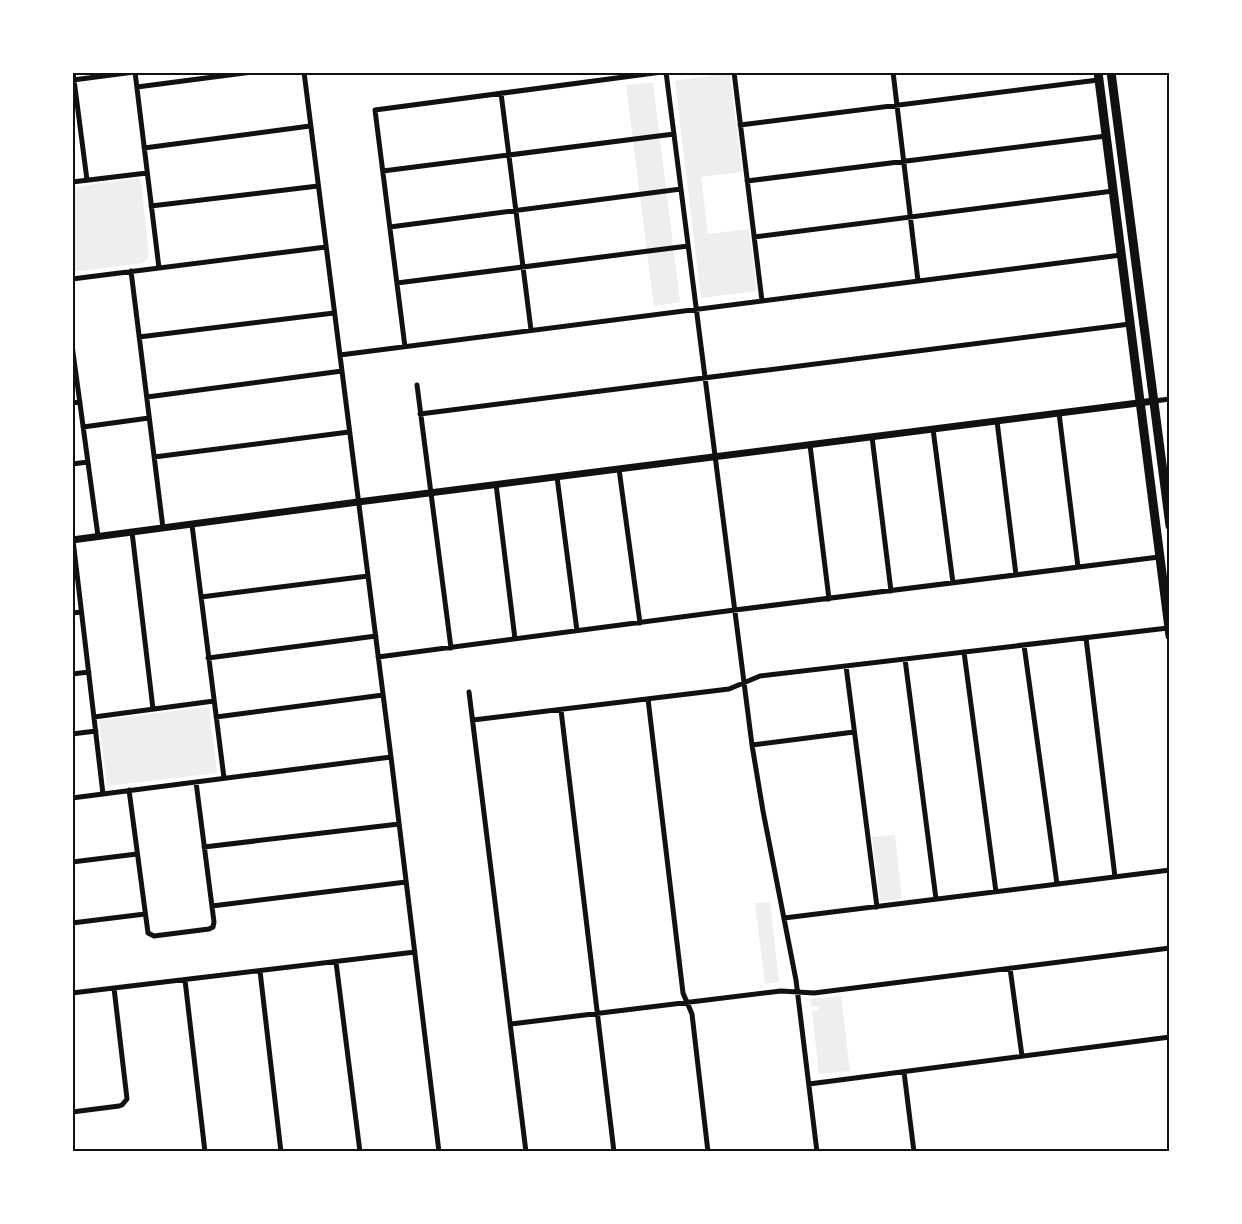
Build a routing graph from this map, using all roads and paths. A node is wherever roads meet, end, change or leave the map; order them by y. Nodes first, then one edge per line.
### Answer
1 (73, 72) edge
2 (135, 72) edge
3 (252, 72) edge
4 (304, 72) edge
5 (664, 72) edge
6 (734, 72) edge
7 (893, 72) edge
8 (1112, 72) edge
9 (1098, 76) edge
10 (73, 80) edge
11 (137, 87) junction
12 (501, 93) junction
13 (897, 105) junction
14 (740, 125) junction
15 (310, 126) junction
16 (674, 134) junction
17 (1106, 136) junction
18 (144, 148) junction
19 (509, 155) junction
20 (904, 161) junction
21 (383, 171) junction
22 (147, 173) junction
23 (86, 180) junction
24 (747, 181) junction
25 (72, 182) edge
26 (318, 186) junction
27 (681, 189) junction
28 (1113, 191) junction
29 (151, 206) junction
30 (516, 211) junction
31 (910, 217) junction
32 (390, 227) junction
33 (754, 237) junction
34 (326, 246) junction
35 (688, 246) junction
36 (1121, 255) junction
37 (523, 267) junction
38 (159, 268) junction
39 (131, 271) junction
40 (72, 279) edge
41 (918, 281) junction
42 (397, 284) junction
43 (762, 301) junction
44 (696, 309) junction
45 (334, 313) junction
46 (1130, 324) junction
47 (531, 330) junction
48 (139, 337) junction
49 (72, 346) edge
50 (405, 347) junction
51 (340, 355) junction
52 (342, 371) junction
53 (705, 378) junction
54 (417, 385) dead end
55 (146, 397) junction
56 (1170, 399) edge
57 (1154, 401) junction
58 (80, 402) junction
59 (72, 403) edge
60 (1140, 403) junction
61 (420, 414) junction
62 (1059, 414) junction
63 (149, 418) junction
64 (997, 421) junction
65 (83, 427) junction
66 (933, 429) junction
67 (349, 432) junction
68 (872, 437) junction
69 (810, 445) junction
70 (154, 457) junction
71 (715, 457) junction
72 (88, 462) junction
73 (72, 464) edge
74 (619, 469) junction
75 (557, 477) junction
76 (496, 484) junction
77 (431, 492) junction
78 (358, 502) junction
79 (192, 525) junction
80 (1170, 526) edge
81 (163, 528) junction
82 (132, 532) junction
83 (98, 536) junction
84 (72, 540) edge
85 (1159, 557) junction
86 (1078, 567) junction
87 (1016, 575) junction
88 (368, 576) junction
89 (953, 583) junction
90 (891, 591) junction
91 (201, 597) junction
92 (829, 599) junction
93 (735, 611) junction
94 (81, 612) junction
95 (72, 613) edge
96 (640, 623) junction
97 (578, 631) junction
98 (1169, 632) edge
99 (376, 636) junction
100 (1086, 638) junction
101 (515, 639) junction
102 (1024, 645) junction
103 (450, 648) junction
104 (964, 652) junction
105 (378, 657) junction
106 (208, 658) junction
107 (905, 659) junction
108 (846, 666) junction
109 (89, 672) junction
110 (72, 674) edge
111 (744, 683) junction
112 (469, 692) dead end
113 (383, 695) junction
114 (648, 699) junction
115 (214, 701) junction
116 (153, 709) junction
117 (561, 710) junction
118 (94, 717) junction
119 (216, 717) junction
120 (473, 720) junction
121 (96, 731) junction
122 (854, 732) junction
123 (72, 734) edge
124 (752, 745) junction
125 (391, 757) junction
126 (224, 778) junction
127 (196, 782) junction
128 (129, 790) junction
129 (103, 794) junction
130 (72, 798) edge
131 (399, 824) junction
132 (204, 847) junction
133 (137, 854) junction
134 (72, 862) edge
135 (1170, 870) edge
136 (1115, 877) junction
137 (406, 882) junction
138 (1058, 884) junction
139 (996, 892) junction
140 (936, 899) junction
141 (212, 906) junction
142 (877, 906) junction
143 (145, 914) junction
144 (784, 918) junction
145 (72, 923) edge
146 (1170, 948) edge
147 (415, 952) junction
148 (336, 962) junction
149 (1010, 968) junction
150 (260, 971) junction
151 (185, 980) junction
152 (114, 988) junction
153 (797, 992) junction
154 (72, 993) edge
155 (687, 1003) junction
156 (598, 1014) junction
157 (511, 1024) junction
158 (1170, 1037) edge
159 (1022, 1056) junction
160 (904, 1072) junction
161 (809, 1084) junction
162 (72, 1112) edge
163 (205, 1152) edge
164 (281, 1152) edge
165 (360, 1152) edge
166 (439, 1152) edge
167 (526, 1152) edge
168 (614, 1152) edge
169 (708, 1152) edge
170 (817, 1152) edge
171 (914, 1152) edge

1 - 10 street
2 - 10 street
2 - 11 street
3 - 11 street
4 - 15 street
5 - 12 street
5 - 16 street
6 - 14 street
7 - 13 street
8 - 57 main road
9 - 13 street
9 - 17 main road
10 - 23 street
11 - 18 street
12 - 19 street
12 - 21 street
13 - 14 street
13 - 20 street
14 - 24 street
15 - 18 street
15 - 26 street
16 - 19 street
16 - 27 street
17 - 20 street
17 - 28 main road
18 - 22 street
19 - 21 street
19 - 30 street
20 - 24 street
20 - 31 street
21 - 32 street
22 - 23 street
22 - 29 street
23 - 25 street
24 - 33 street
26 - 29 street
26 - 34 street
27 - 30 street
27 - 35 street
28 - 31 street
28 - 36 main road
29 - 38 street
30 - 32 street
30 - 37 street
31 - 33 street
31 - 41 street
32 - 42 street
33 - 43 street
34 - 38 street
34 - 45 street
35 - 37 street
35 - 44 street
36 - 41 street
36 - 46 main road
37 - 42 street
37 - 47 street
38 - 39 street
39 - 40 street
39 - 48 street
41 - 43 street
42 - 50 street
43 - 44 street
44 - 47 street
44 - 53 street
45 - 48 street
45 - 51 street
46 - 53 street
46 - 60 main road
47 - 50 street
48 - 55 street
49 - 58 street
50 - 51 street
51 - 52 street
52 - 55 street
52 - 67 street
53 - 61 street
53 - 71 street
54 - 61 street
55 - 63 street
56 - 57 street
57 - 60 street
57 - 80 main road
58 - 59 street
58 - 65 street
60 - 62 street
60 - 85 main road
61 - 77 street
62 - 64 street
62 - 86 street
63 - 65 street
63 - 70 street
64 - 66 street
64 - 87 street
65 - 72 street
66 - 68 street
66 - 89 street
67 - 70 street
67 - 78 street
68 - 69 street
68 - 90 street
69 - 71 street
69 - 92 street
70 - 81 street
71 - 74 street
71 - 93 street
72 - 73 street
72 - 83 street
74 - 75 street
74 - 96 street
75 - 76 street
75 - 97 street
76 - 77 street
76 - 101 street
77 - 78 street
77 - 103 street
78 - 79 street
78 - 88 street
79 - 81 street
79 - 91 street
81 - 82 street
82 - 83 street
82 - 116 street
83 - 84 street
84 - 94 street
85 - 86 street
85 - 98 main road
86 - 87 street
87 - 89 street
88 - 91 street
88 - 99 street
89 - 90 street
90 - 92 street
91 - 106 street
92 - 93 street
93 - 96 street
93 - 111 street
94 - 95 street
94 - 109 street
96 - 97 street
97 - 101 street
98 - 100 street
99 - 105 street
99 - 106 street
100 - 102 street
100 - 136 street
101 - 103 street
102 - 104 street
102 - 138 street
103 - 105 street
104 - 107 street
104 - 139 street
105 - 113 street
106 - 115 street
107 - 108 street
107 - 140 street
108 - 111 street
108 - 122 street
109 - 110 street
109 - 118 street
111 - 114 street
111 - 124 street
112 - 120 street
113 - 119 street
113 - 125 street
114 - 117 street
114 - 155 street
115 - 116 street
115 - 119 street
116 - 118 street
117 - 120 street
117 - 156 street
118 - 121 street
119 - 126 street
120 - 157 street
121 - 123 street
121 - 129 street
122 - 124 street
122 - 142 street
124 - 144 street
125 - 126 street
125 - 131 street
126 - 127 street
127 - 128 street
127 - 132 street
128 - 129 street
128 - 133 street
129 - 130 street
131 - 132 street
131 - 137 street
132 - 141 street
133 - 134 street
133 - 143 street
135 - 136 street
136 - 138 street
137 - 141 street
137 - 147 street
138 - 139 street
139 - 140 street
140 - 142 street
141 - 143 street
142 - 144 street
143 - 145 street
144 - 153 street
146 - 149 street
147 - 148 street
147 - 166 street
148 - 150 street
148 - 165 street
149 - 153 street
149 - 159 street
150 - 151 street
150 - 164 street
151 - 152 street
151 - 163 street
152 - 154 street
152 - 162 street
153 - 155 street
153 - 161 street
155 - 156 street
155 - 169 street
156 - 157 street
156 - 168 street
157 - 167 street
158 - 159 street
159 - 160 street
160 - 161 street
160 - 171 street
161 - 170 street

